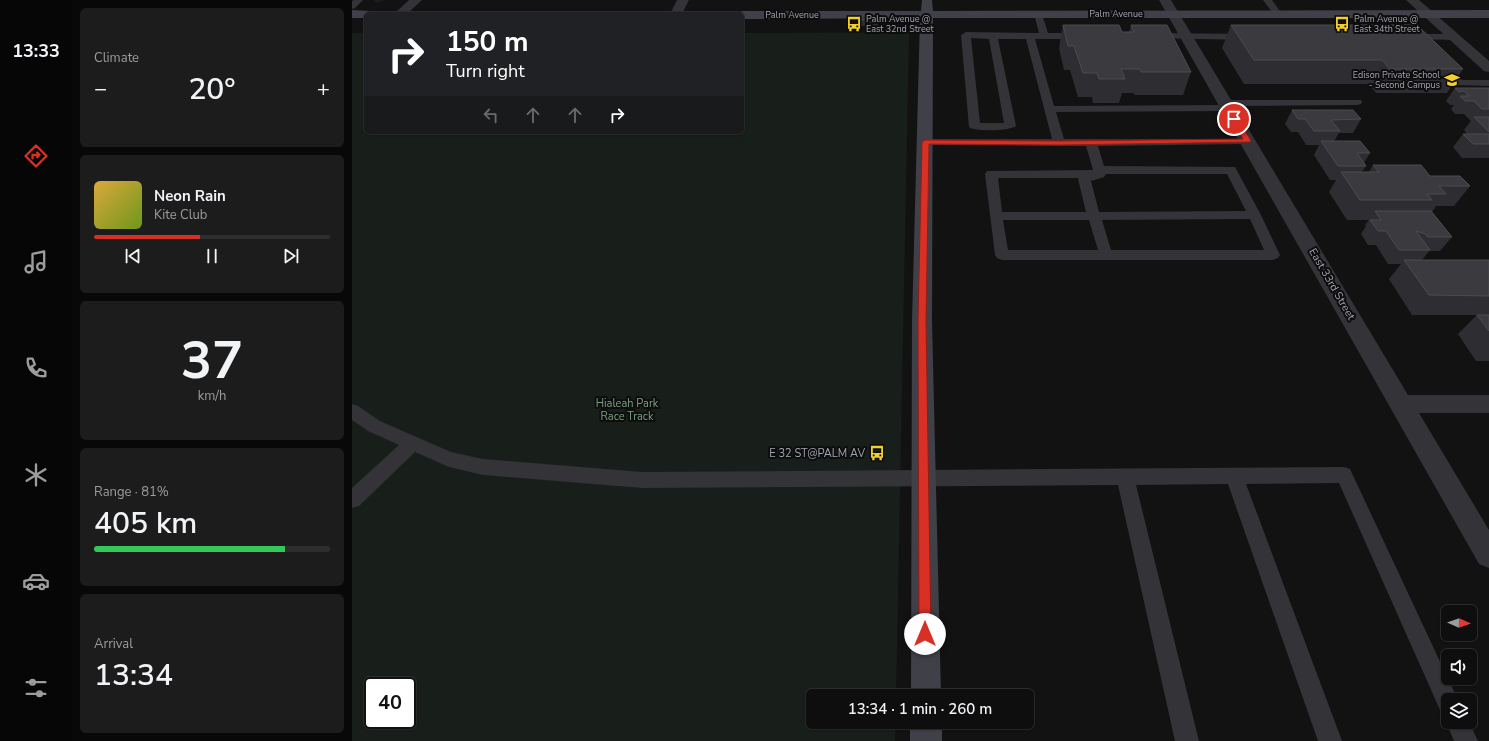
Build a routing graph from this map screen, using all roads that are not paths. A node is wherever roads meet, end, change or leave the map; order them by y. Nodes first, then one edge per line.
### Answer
1 (359, 0) edge
2 (416, 0) edge
3 (682, 0) edge
4 (1267, 0) edge
5 (1412, 0) edge
6 (352, 6) edge
7 (927, 7) edge
8 (1169, 7) edge
9 (402, 12) edge
10 (677, 12) edge
11 (352, 14) edge
12 (364, 14) edge
13 (744, 14) edge
14 (1038, 14) junction
15 (1278, 14) junction
16 (1428, 14) junction
17 (1489, 14) edge
18 (993, 36) junction
19 (1030, 36) junction
20 (1044, 36) junction
21 (1091, 36) edge
22 (1139, 36) edge
23 (1186, 36) junction
24 (1257, 37) edge
25 (1454, 37) junction
26 (1424, 47) edge
27 (1434, 58) edge
28 (1489, 68) edge
29 (1489, 83) edge
30 (1357, 102) dead end
31 (1227, 106) junction
32 (1050, 109) junction
33 (1247, 141) junction
34 (925, 142) junction
35 (1091, 142) junction
36 (1059, 143) junction
37 (1100, 172) junction
38 (1255, 215) junction
39 (996, 216) junction
40 (1094, 216) junction
41 (1106, 255) junction
42 (1402, 404) junction
43 (1489, 404) edge
44 (352, 411) edge
45 (413, 443) junction
46 (1234, 476) junction
47 (1125, 477) junction
48 (924, 479) junction
49 (352, 500) edge
50 (1489, 555) edge
51 (926, 689) edge
52 (1444, 693) edge
53 (926, 729) edge
54 (1460, 729) edge
55 (926, 741) edge
56 (1187, 741) edge
57 (1330, 741) edge
58 (1466, 741) edge

1 - 6 lane
2 - 9 street
3 - 10 street
4 - 15 lane
5 - 16 street
7 - 13 main road, Palm Avenue
7 - 14 main road, Palm Avenue
7 - 34 main road
8 - 14 main road, Palm Avenue
8 - 15 main road, Palm Avenue
8 - 23 street, East 33rd Street
11 - 12 main road
14 - 20 lane
15 - 16 main road, Palm Avenue
16 - 17 main road, Palm Avenue
16 - 25 street
18 - 18 lane
18 - 19 lane
19 - 20 lane
19 - 32 lane
20 - 21 lane
22 - 23 lane
23 - 24 lane
23 - 31 street, East 33rd Street
25 - 26 lane
25 - 28 street
27 - 29 lane
30 - 31 lane
31 - 32 lane
31 - 33 street, East 33rd Street
32 - 36 lane
33 - 35 lane
33 - 42 street, East 33rd Street
34 - 36 lane
34 - 48 main road
35 - 36 lane
35 - 37 lane
37 - 38 lane
37 - 39 lane
37 - 40 lane
38 - 40 lane
38 - 41 lane
39 - 40 lane
39 - 41 lane
40 - 41 lane
42 - 43 street
42 - 50 street, East 33rd Street
44 - 45 lane
45 - 48 lane
45 - 49 lane
46 - 47 lane
46 - 52 lane
46 - 57 lane
47 - 48 lane
47 - 56 lane
48 - 51 main road
53 - 55 main road
54 - 58 lane

